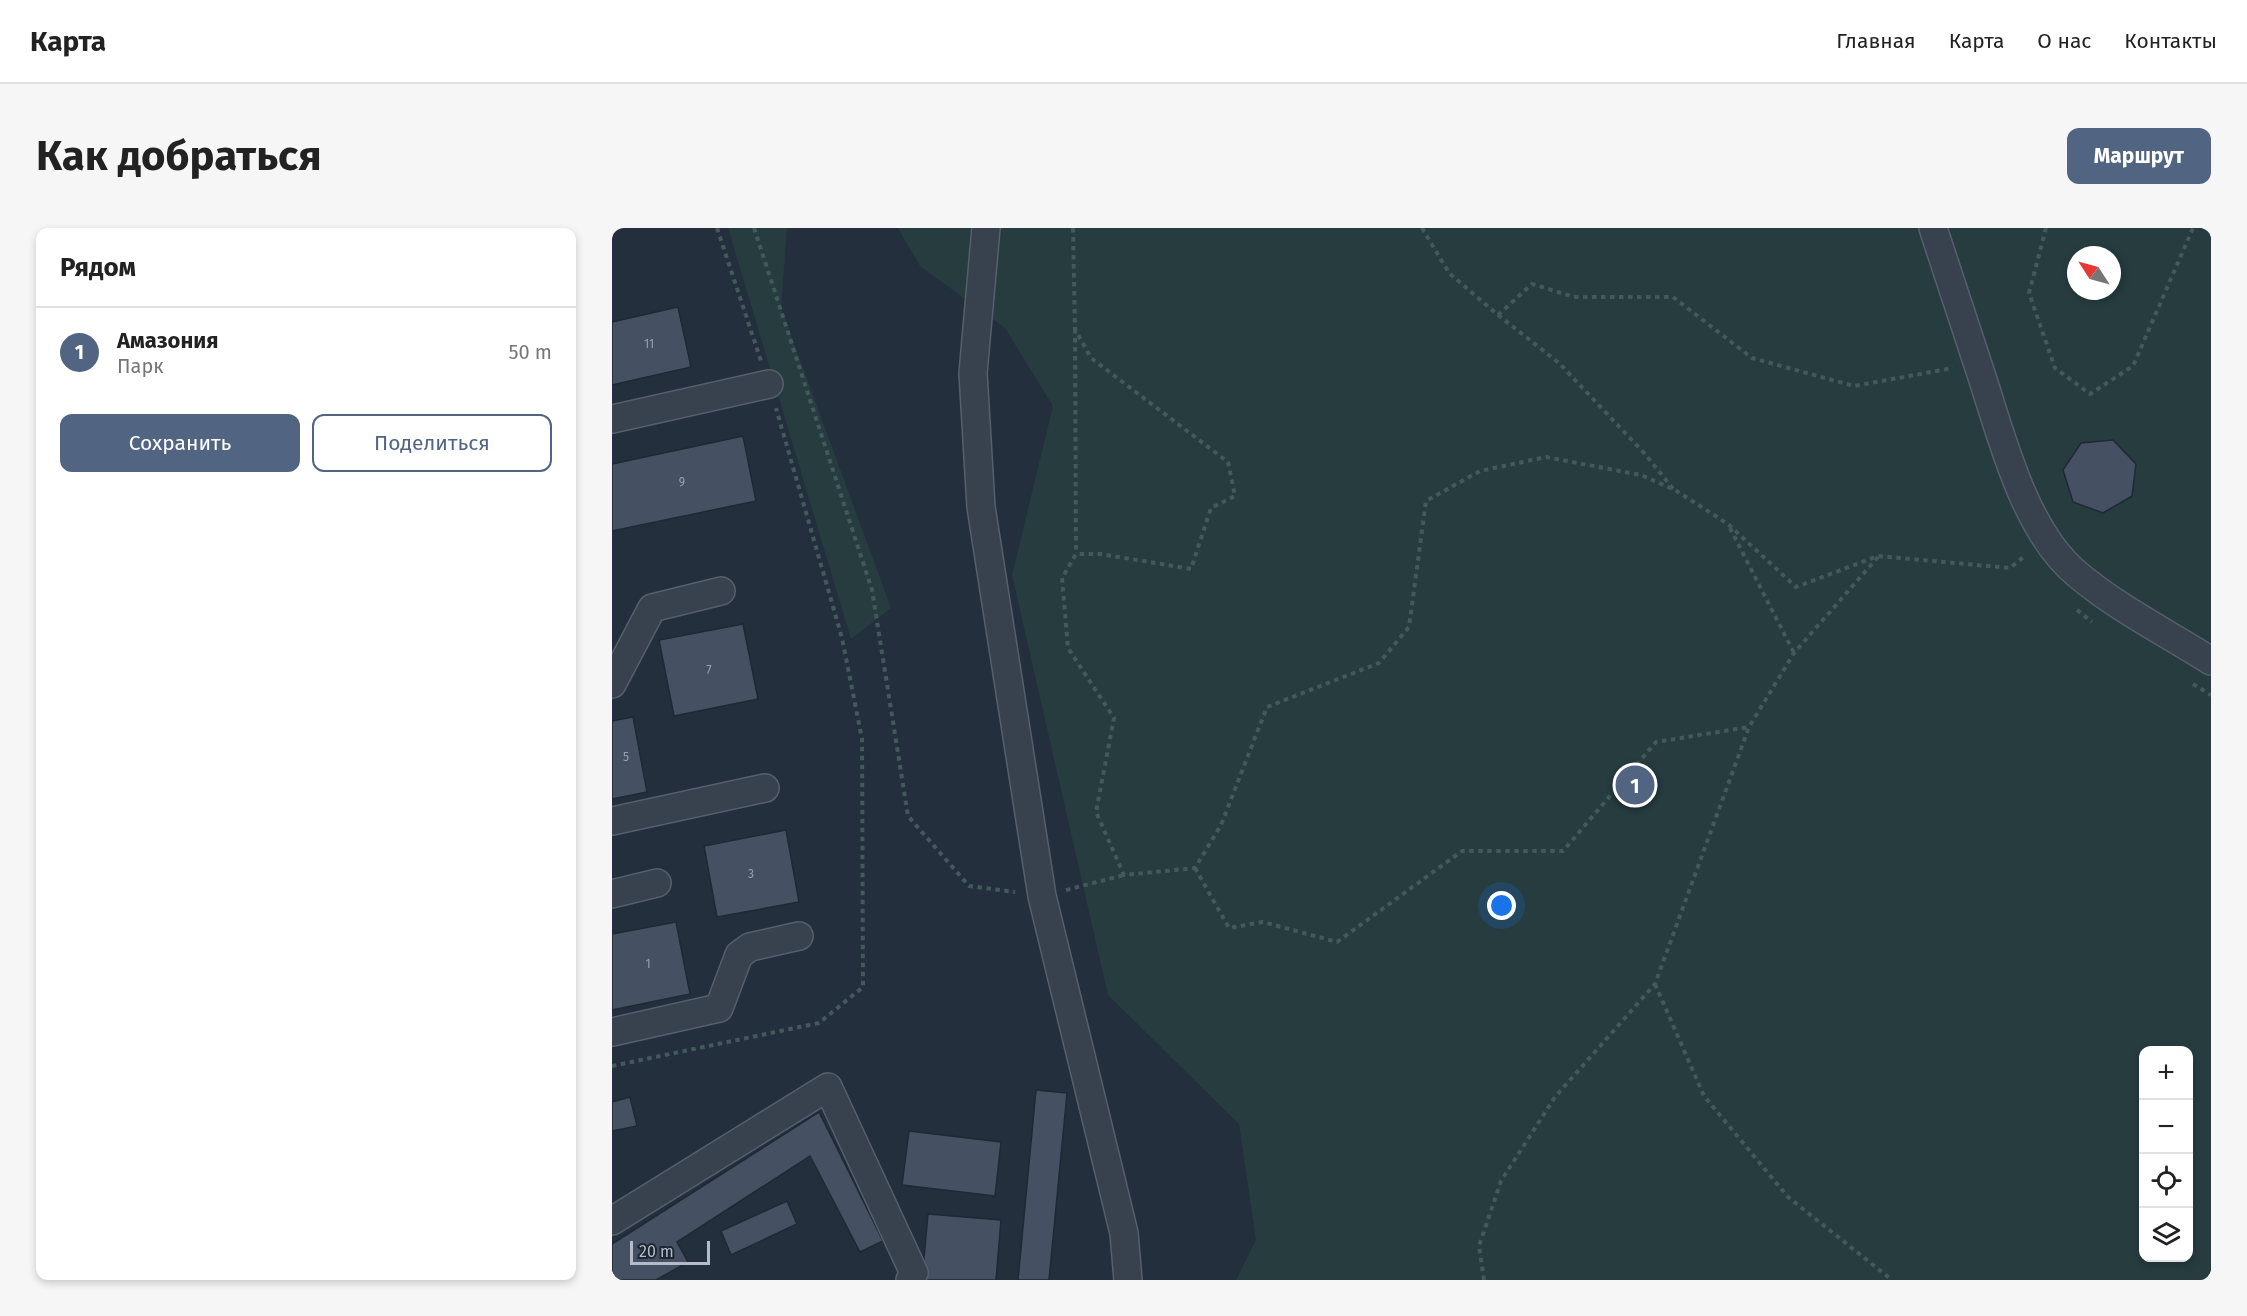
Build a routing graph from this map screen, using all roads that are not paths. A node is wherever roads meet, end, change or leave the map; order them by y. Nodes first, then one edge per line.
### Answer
1 (986, 228) edge
2 (1933, 228) edge
3 (769, 384) road end
4 (612, 418) edge
5 (721, 591) dead end
6 (2211, 661) edge
7 (612, 684) edge
8 (765, 788) dead end
9 (612, 821) edge
10 (657, 883) dead end
11 (612, 894) edge
12 (799, 936) dead end
13 (612, 1032) edge
14 (612, 1221) edge
15 (910, 1280) edge
16 (1128, 1280) edge

1 - 16 lane
2 - 6 lane
3 - 4 lane
5 - 7 lane
8 - 9 lane
10 - 11 lane
12 - 13 lane
14 - 15 lane

